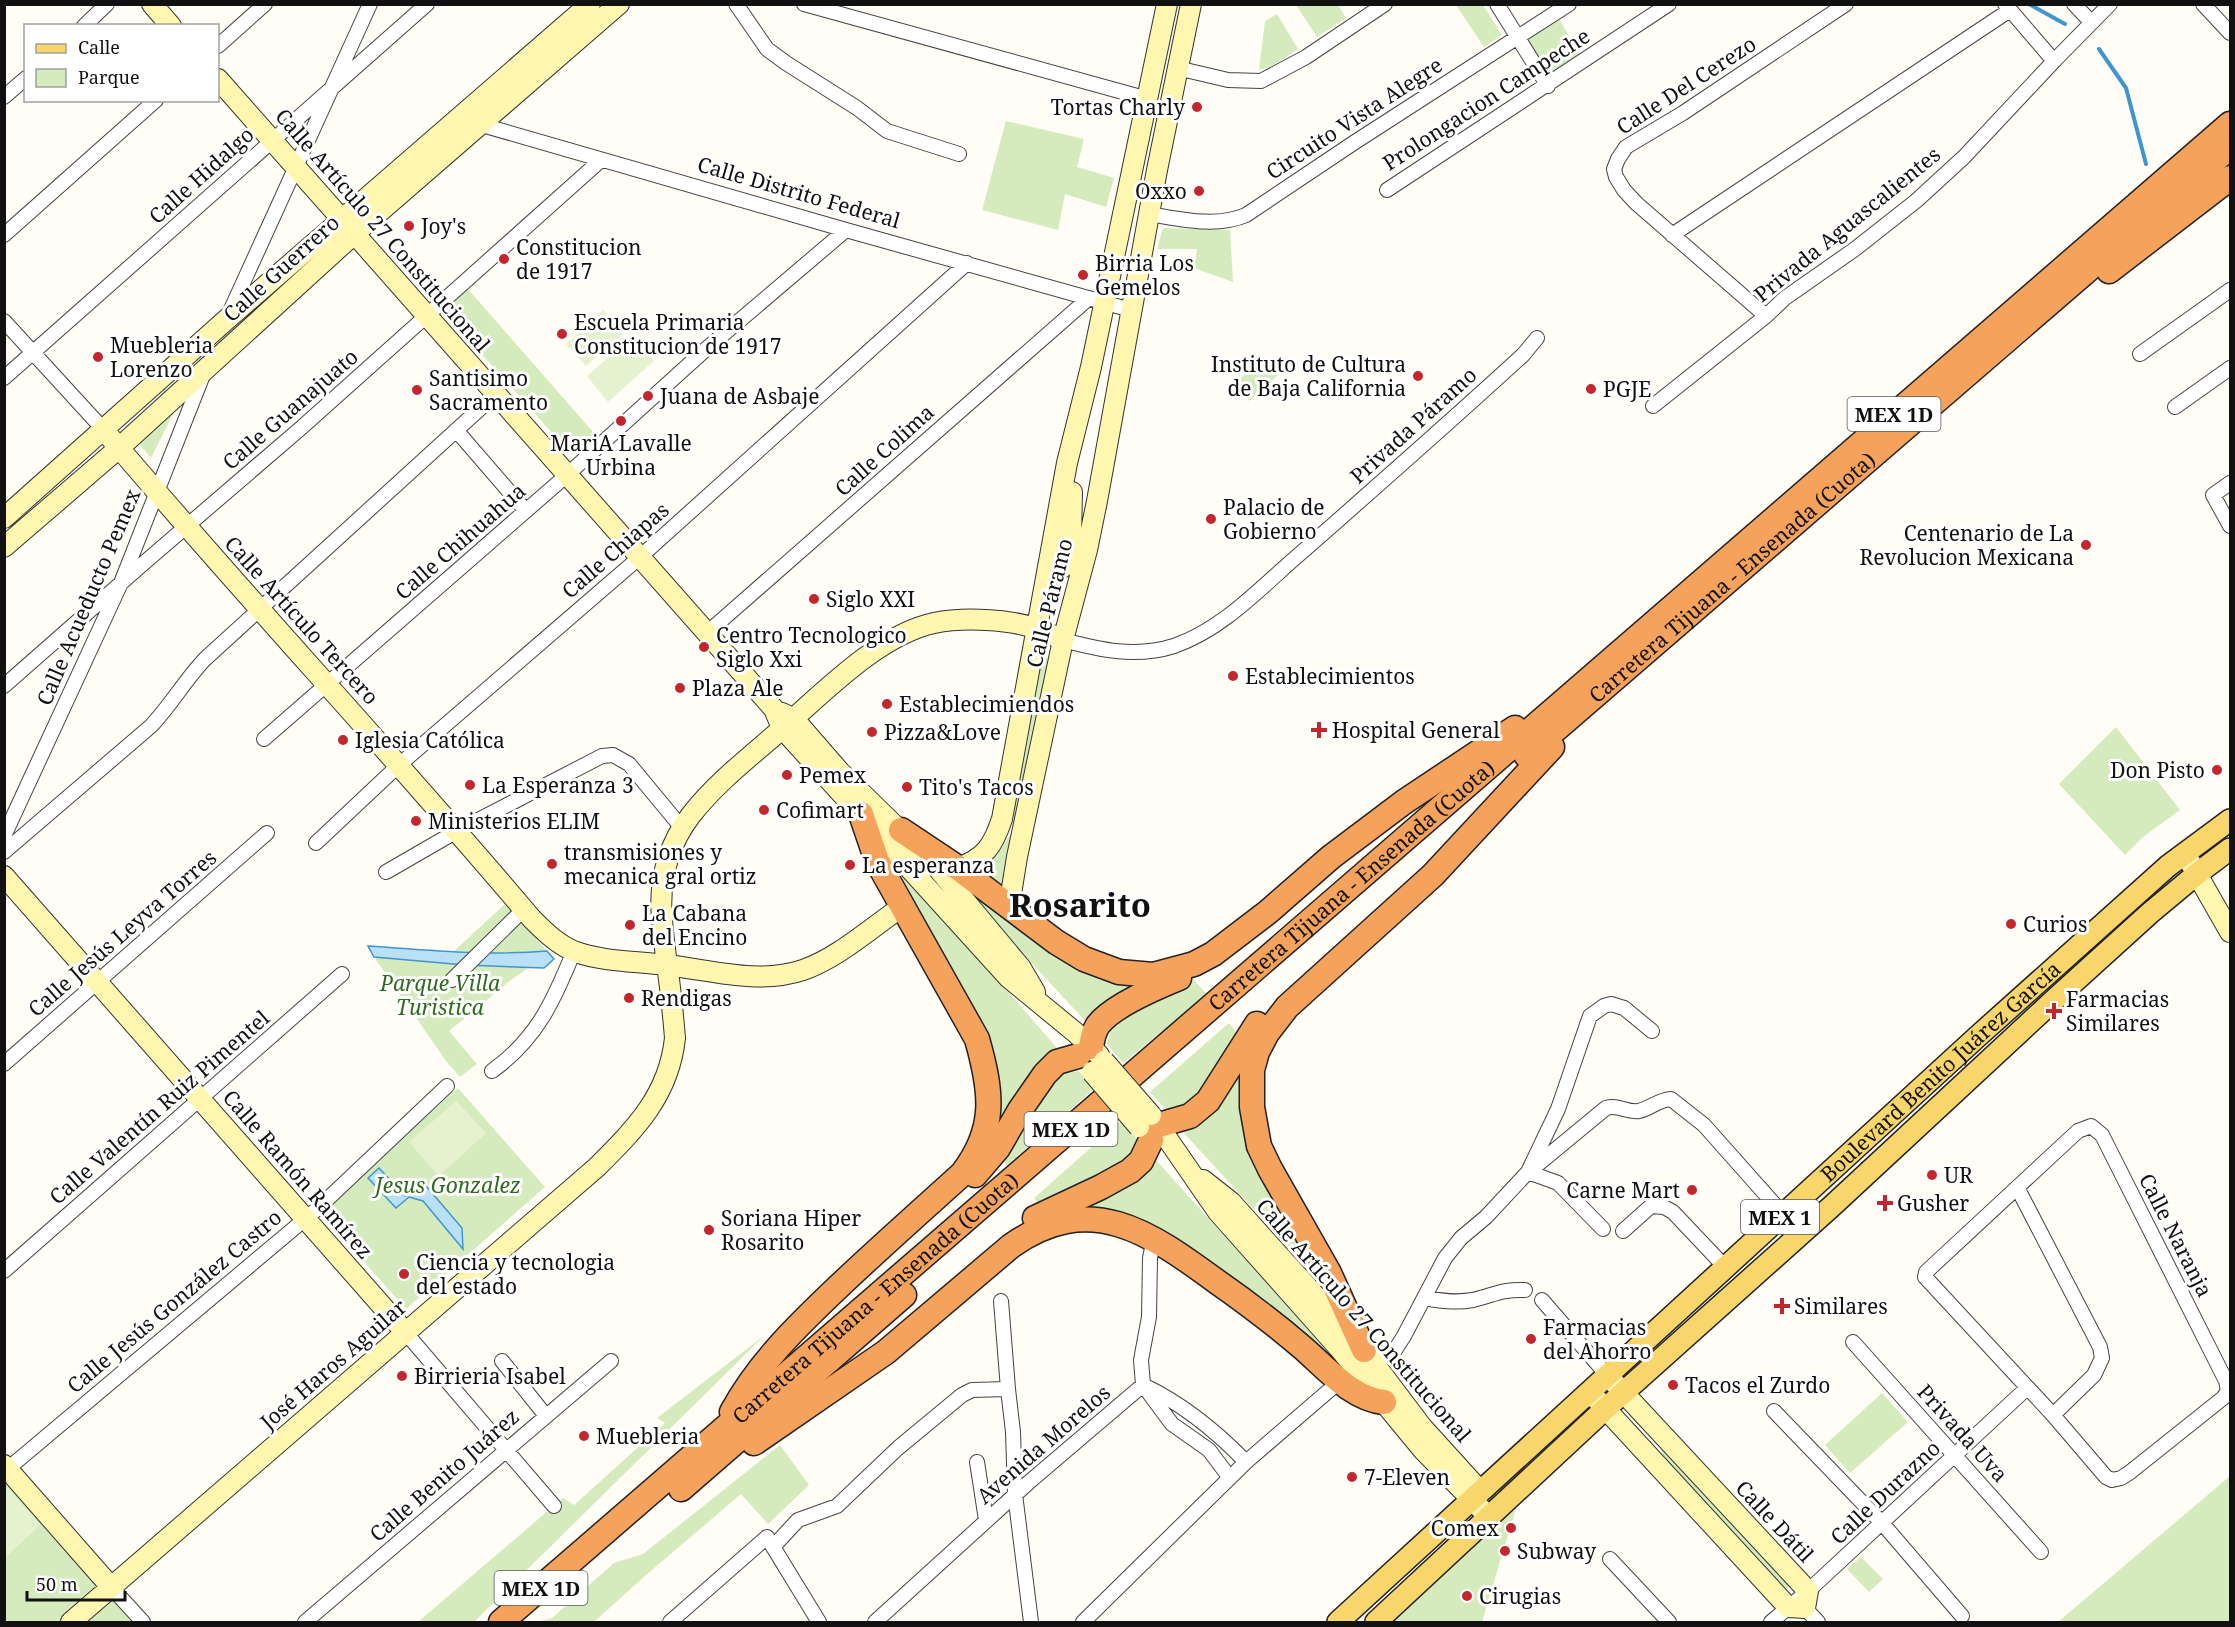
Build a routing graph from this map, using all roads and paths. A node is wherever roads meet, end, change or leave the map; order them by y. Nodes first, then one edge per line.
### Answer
1 (107, 4) edge
2 (152, 4) edge
3 (266, 4) edge
4 (370, 4) edge
5 (427, 4) edge
6 (620, 4) edge
7 (736, 4) edge
8 (804, 4) edge
9 (1167, 4) edge
10 (1191, 4) edge
11 (1385, 4) edge
12 (1497, 4) edge
13 (1569, 4) edge
14 (1669, 4) edge
15 (1846, 4) edge
16 (2074, 4) edge
17 (2110, 4) edge
18 (2203, 4) edge
19 (2007, 7) edge
20 (588, 10) edge
21 (2091, 22) junction
22 (86, 24) edge
23 (169, 24) edge
24 (2230, 33) edge
25 (1517, 37) junction
26 (219, 45) edge
27 (2054, 61) junction
28 (1178, 68) junction
29 (24, 80) edge
30 (219, 80) edge
31 (1548, 86) junction
32 (332, 87) junction
33 (4, 97) edge
34 (1148, 99) junction
35 (154, 102) edge
36 (2230, 124) edge
37 (482, 125) junction
38 (272, 140) junction
39 (2230, 147) edge
40 (959, 154) dead end
41 (601, 160) junction
42 (296, 168) junction
43 (2230, 178) edge
44 (1387, 190) dead end
45 (1149, 214) junction
46 (348, 227) junction
47 (846, 230) junction
48 (1672, 235) junction
49 (4, 236) edge
50 (967, 263) junction
51 (2230, 290) edge
52 (2061, 294) junction
53 (1097, 300) junction
54 (1131, 310) junction
55 (427, 316) junction
56 (1766, 316) junction
57 (226, 320) junction
58 (4, 321) edge
59 (1537, 338) dead end
60 (32, 353) junction
61 (2140, 354) dead end
62 (2230, 368) edge
63 (204, 372) junction
64 (4, 378) edge
65 (496, 394) junction
66 (1653, 406) dead end
67 (2175, 407) dead end
68 (103, 429) junction
69 (456, 430) junction
70 (119, 448) junction
71 (1067, 462) junction
72 (567, 475) junction
73 (2230, 483) edge
74 (156, 491) junction
75 (526, 511) junction
76 (4, 518) edge
77 (2230, 526) edge
78 (188, 527) junction
79 (4, 547) edge
80 (1087, 550) junction
81 (640, 557) junction
82 (1046, 579) junction
83 (121, 583) junction
84 (259, 609) junction
85 (1036, 628) junction
86 (707, 633) junction
87 (1063, 640) junction
88 (327, 684) junction
89 (4, 686) edge
90 (1565, 712) junction
91 (788, 724) junction
92 (264, 739) dead end
93 (399, 765) junction
94 (1404, 802) junction
95 (861, 814) junction
96 (2230, 820) edge
97 (682, 828) junction
98 (901, 830) junction
99 (457, 831) junction
100 (1473, 832) junction
101 (267, 833) dead end
102 (4, 836) edge
103 (316, 843) dead end
104 (2230, 849) edge
105 (4, 852) edge
106 (2184, 852) junction
107 (957, 867) junction
108 (386, 872) dead end
109 (2198, 873) junction
110 (4, 876) edge
111 (903, 906) junction
112 (1012, 908) junction
113 (524, 909) junction
114 (2230, 932) edge
115 (574, 951) junction
116 (667, 965) junction
117 (342, 974) dead end
118 (452, 980) dead end
119 (99, 983) junction
120 (1044, 1007) junction
121 (1652, 1031) dead end
122 (1091, 1059) junction
123 (4, 1064) edge
124 (492, 1071) dead end
125 (447, 1086) dead end
126 (199, 1099) junction
127 (1150, 1127) junction
128 (1187, 1167) junction
129 (1528, 1172) junction
130 (2018, 1189) junction
131 (1784, 1214) junction
132 (305, 1219) junction
133 (1603, 1229) dead end
134 (1623, 1231) dead end
135 (1154, 1238) junction
136 (1725, 1267) junction
137 (4, 1271) edge
138 (1525, 1290) dead end
139 (1424, 1298) junction
140 (1542, 1300) dead end
141 (1001, 1301) dead end
142 (405, 1332) junction
143 (1853, 1342) dead end
144 (1369, 1357) junction
145 (769, 1358) junction
146 (502, 1361) dead end
147 (611, 1361) dead end
148 (1608, 1376) junction
149 (1340, 1381) junction
150 (839, 1384) junction
151 (1143, 1385) junction
152 (1008, 1389) junction
153 (2026, 1389) junction
154 (1590, 1392) junction
155 (1623, 1394) junction
156 (1384, 1402) junction
157 (1605, 1409) junction
158 (1774, 1411) dead end
159 (2053, 1415) junction
160 (546, 1416) junction
161 (722, 1430) junction
162 (1668, 1442) junction
163 (505, 1449) junction
164 (1956, 1455) junction
165 (1650, 1458) junction
166 (977, 1462) dead end
167 (1246, 1462) junction
168 (6, 1468) edge
169 (705, 1470) junction
170 (1230, 1478) junction
171 (1015, 1494) junction
172 (1476, 1496) junction
173 (554, 1506) dead end
174 (1494, 1514) junction
175 (986, 1520) junction
176 (1882, 1523) junction
177 (770, 1542) junction
178 (2041, 1552) dead end
179 (1610, 1559) dead end
180 (111, 1587) junction
181 (1805, 1607) edge
182 (1962, 1616) dead end
183 (71, 1623) edge
184 (143, 1623) edge
185 (305, 1623) edge
186 (501, 1623) edge
187 (526, 1623) edge
188 (670, 1623) edge
189 (819, 1623) edge
190 (875, 1623) edge
191 (1031, 1623) edge
192 (1083, 1623) edge
193 (1338, 1623) edge
194 (1376, 1623) edge
195 (1669, 1623) edge
196 (1771, 1623) edge

1 - 22 street
2 - 23 main road
3 - 26 street
4 - 32 street
5 - 32 street, Calle Hidalgo
6 - 20 main road, Calle Guerrero
7 - 40 street
8 - 34 street
9 - 34 main road
10 - 28 main road
11 - 28 street
12 - 25 street
13 - 25 street, Circuito Vista Alegre
14 - 31 street, Prolongacion Campeche
15 - 48 street, Calle Del Cerezo
16 - 21 street
17 - 21 street, Privada Aguascalientes
18 - 24 street
19 - 27 street
19 - 48 street
20 - 37 main road, Calle Guerrero
20 - 46 main road, Calle Guerrero
21 - 27 street, Privada Aguascalientes
25 - 31 street
25 - 45 street, Circuito Vista Alegre
27 - 56 street, Privada Aguascalientes
28 - 45 main road
29 - 33 street
30 - 38 main road, Calle Artículo 27 Constitucional
31 - 44 street, Prolongacion Campeche
32 - 38 street, Calle Hidalgo
32 - 42 street
34 - 53 main road
35 - 49 street
36 - 90 highway, Carretera Tijuana - Ensenada (Cuota) / MEX 1D
37 - 41 street, Calle Distrito Federal
37 - 46 main road, Calle Guerrero
38 - 42 main road, Calle Artículo 27 Constitucional
38 - 60 street, Calle Hidalgo
39 - 52 highway, Carretera Tijuana - Ensenada (Cuota) / MEX 1D
41 - 47 street, Calle Distrito Federal
41 - 55 street, Calle Guanajuato
42 - 46 main road, Calle Artículo 27 Constitucional
42 - 57 street
43 - 52 highway
45 - 54 main road
46 - 55 main road, Calle Artículo 27 Constitucional
46 - 57 main road, Calle Guerrero
46 - 63 main road, Calle Guerrero
47 - 50 street, Calle Distrito Federal
47 - 72 street, Calle Chihuahua
48 - 56 street, Calle Del Cerezo
50 - 53 street, Calle Distrito Federal
50 - 81 street, Calle Chiapas
51 - 61 street
52 - 90 highway, Carretera Tijuana - Ensenada (Cuota) / MEX 1D
53 - 54 street, Calle Distrito Federal
53 - 71 main road, Calle Páramo
53 - 86 street, Calle Colima
54 - 80 main road, Calle Páramo
55 - 65 main road, Calle Artículo 27 Constitucional
55 - 78 street, Calle Guanajuato
56 - 66 street, Privada Aguascalientes
57 - 68 main road, Calle Guerrero
58 - 60 street, Calle Artículo Tercero
59 - 87 street, Privada Páramo
60 - 64 street, Calle Hidalgo
60 - 68 street, Calle Artículo Tercero
62 - 67 street
63 - 70 main road, Calle Guerrero
63 - 74 street, Calle Acueducto Pemex
65 - 69 street
65 - 72 main road, Calle Artículo 27 Constitucional
68 - 70 main road, Calle Artículo Tercero
68 - 76 main road, Calle Guerrero
69 - 75 street
69 - 84 street
70 - 74 main road, Calle Artículo Tercero
70 - 79 main road, Calle Guerrero
71 - 80 main road
71 - 82 main road, Calle Páramo
72 - 75 street, Calle Chihuahua
72 - 81 main road, Calle Artículo 27 Constitucional
73 - 77 street
74 - 78 main road, Calle Artículo Tercero
74 - 83 street, Calle Acueducto Pemex
75 - 88 street, Calle Chihuahua
78 - 83 street, Calle Guanajuato
78 - 84 main road, Calle Artículo Tercero
80 - 82 main road
80 - 87 main road, Calle Páramo
81 - 86 main road, Calle Artículo 27 Constitucional
81 - 93 street, Calle Chiapas
82 - 85 main road, Calle Páramo
83 - 89 street, Calle Guanajuato
83 - 102 street, Calle Acueducto Pemex
84 - 88 main road, Calle Artículo Tercero
84 - 105 street
85 - 87 main road, José Haros Aguilar
85 - 91 main road, José Haros Aguilar
85 - 107 main road, Calle Páramo
86 - 91 main road, Calle Artículo 27 Constitucional
87 - 112 main road, Calle Páramo
88 - 92 street, Calle Chihuahua
88 - 93 main road, Calle Artículo Tercero
90 - 94 highway
90 - 100 highway
90 - 161 highway, Carretera Tijuana - Ensenada (Cuota) / MEX 1D
90 - 169 highway, Carretera Tijuana - Ensenada (Cuota) / MEX 1D
91 - 95 main road, Calle Artículo 27 Constitucional
91 - 97 main road, José Haros Aguilar
91 - 98 main road, Calle Artículo 27 Constitucional
93 - 99 main road, Calle Artículo Tercero
93 - 103 street, Calle Chiapas
94 - 112 highway
94 - 122 highway
95 - 111 highway
95 - 120 main road, Calle Artículo 27 Constitucional
96 - 106 main road, Boulevard Benito Juárez García / MEX 1
97 - 99 street
97 - 116 main road, José Haros Aguilar
98 - 107 highway
98 - 120 main road, Calle Artículo 27 Constitucional
99 - 108 street
99 - 113 main road, Calle Artículo Tercero
100 - 127 highway
100 - 144 highway
101 - 119 street, Calle Jesús Leyva Torres
104 - 109 main road, Boulevard Benito Juárez García / MEX 1
106 - 109 main road
106 - 131 main road, Boulevard Benito Juárez García / MEX 1
107 - 112 highway
109 - 114 main road
109 - 155 main road, Boulevard Benito Juárez García / MEX 1
110 - 119 main road, Calle Ramón Ramírez
111 - 116 main road, Calle Artículo Tercero
111 - 145 highway
113 - 115 main road, Calle Artículo Tercero
113 - 118 street
115 - 116 main road, Calle Artículo Tercero
115 - 124 street
116 - 142 main road, José Haros Aguilar
117 - 126 street, Calle Valentín Ruiz Pimentel
119 - 123 street, Calle Jesús Leyva Torres
119 - 126 main road, Calle Ramón Ramírez
120 - 122 main road, Calle Artículo 27 Constitucional
121 - 129 street
122 - 127 main road, Calle Artículo 27 Constitucional, bridge
122 - 145 highway
125 - 132 street, Calle Jesús González Castro
126 - 132 main road, Calle Ramón Ramírez
126 - 137 street, Calle Valentín Ruiz Pimentel
127 - 128 main road, Calle Artículo 27 Constitucional
127 - 150 highway
128 - 144 main road, Calle Artículo 27 Constitucional
128 - 156 main road, Calle Artículo 27 Constitucional
129 - 131 street
129 - 133 street
129 - 139 street
130 - 153 street, Calle Naranja
130 - 159 street
130 - 159 street, Calle Naranja
131 - 136 main road, Boulevard Benito Juárez García / MEX 1
132 - 142 main road, Calle Ramón Ramírez
132 - 168 street, Calle Jesús González Castro
134 - 136 street
135 - 149 highway
135 - 150 highway
135 - 151 street
136 - 148 main road, Boulevard Benito Juárez García / MEX 1
138 - 139 street
139 - 144 street
140 - 148 street
141 - 152 street
142 - 163 street, Calle Ramón Ramírez
142 - 180 main road, José Haros Aguilar
143 - 164 street, Privada Uva
144 - 172 main road, Calle Artículo 27 Constitucional
145 - 161 highway
146 - 160 street
147 - 160 street, Calle Benito Juárez
148 - 154 main road, Boulevard Benito Juárez García / MEX 1
148 - 155 main road, Calle Dátil
149 - 156 highway
149 - 167 street
150 - 169 highway
151 - 167 street, Avenida Morelos
151 - 170 street
151 - 171 street, Avenida Morelos
152 - 171 street
152 - 177 street
153 - 159 street, Calle Naranja
153 - 164 street, Calle Durazno
154 - 157 main road
154 - 172 main road, Boulevard Benito Juárez García / MEX 1
155 - 157 main road, Boulevard Benito Juárez García / MEX 1
155 - 162 main road, Calle Dátil
156 - 172 main road, Calle Artículo 27 Constitucional
157 - 165 main road
157 - 174 main road, Boulevard Benito Juárez García / MEX 1
158 - 176 street
160 - 163 street, Calle Benito Juárez
161 - 186 highway, Carretera Tijuana - Ensenada (Cuota) / MEX 1D
162 - 165 main road
162 - 181 main road, Calle Dátil
163 - 173 street, Calle Ramón Ramírez
163 - 185 street, Calle Benito Juárez
164 - 176 street, Calle Durazno
164 - 178 street, Privada Uva
165 - 181 main road
166 - 175 street
167 - 170 street
168 - 180 main road
169 - 187 highway, Carretera Tijuana - Ensenada (Cuota) / MEX 1D
170 - 192 street
171 - 175 street, Avenida Morelos
171 - 191 street
172 - 174 main road, Calle Artículo 27 Constitucional
172 - 193 main road, Boulevard Benito Juárez García / MEX 1
174 - 194 main road, Boulevard Benito Juárez García / MEX 1
175 - 190 street, Avenida Morelos
176 - 181 street, Calle Durazno
176 - 182 street
177 - 188 street
177 - 189 street
179 - 195 street
180 - 183 main road, José Haros Aguilar
180 - 184 street
181 - 196 street, Calle Durazno

